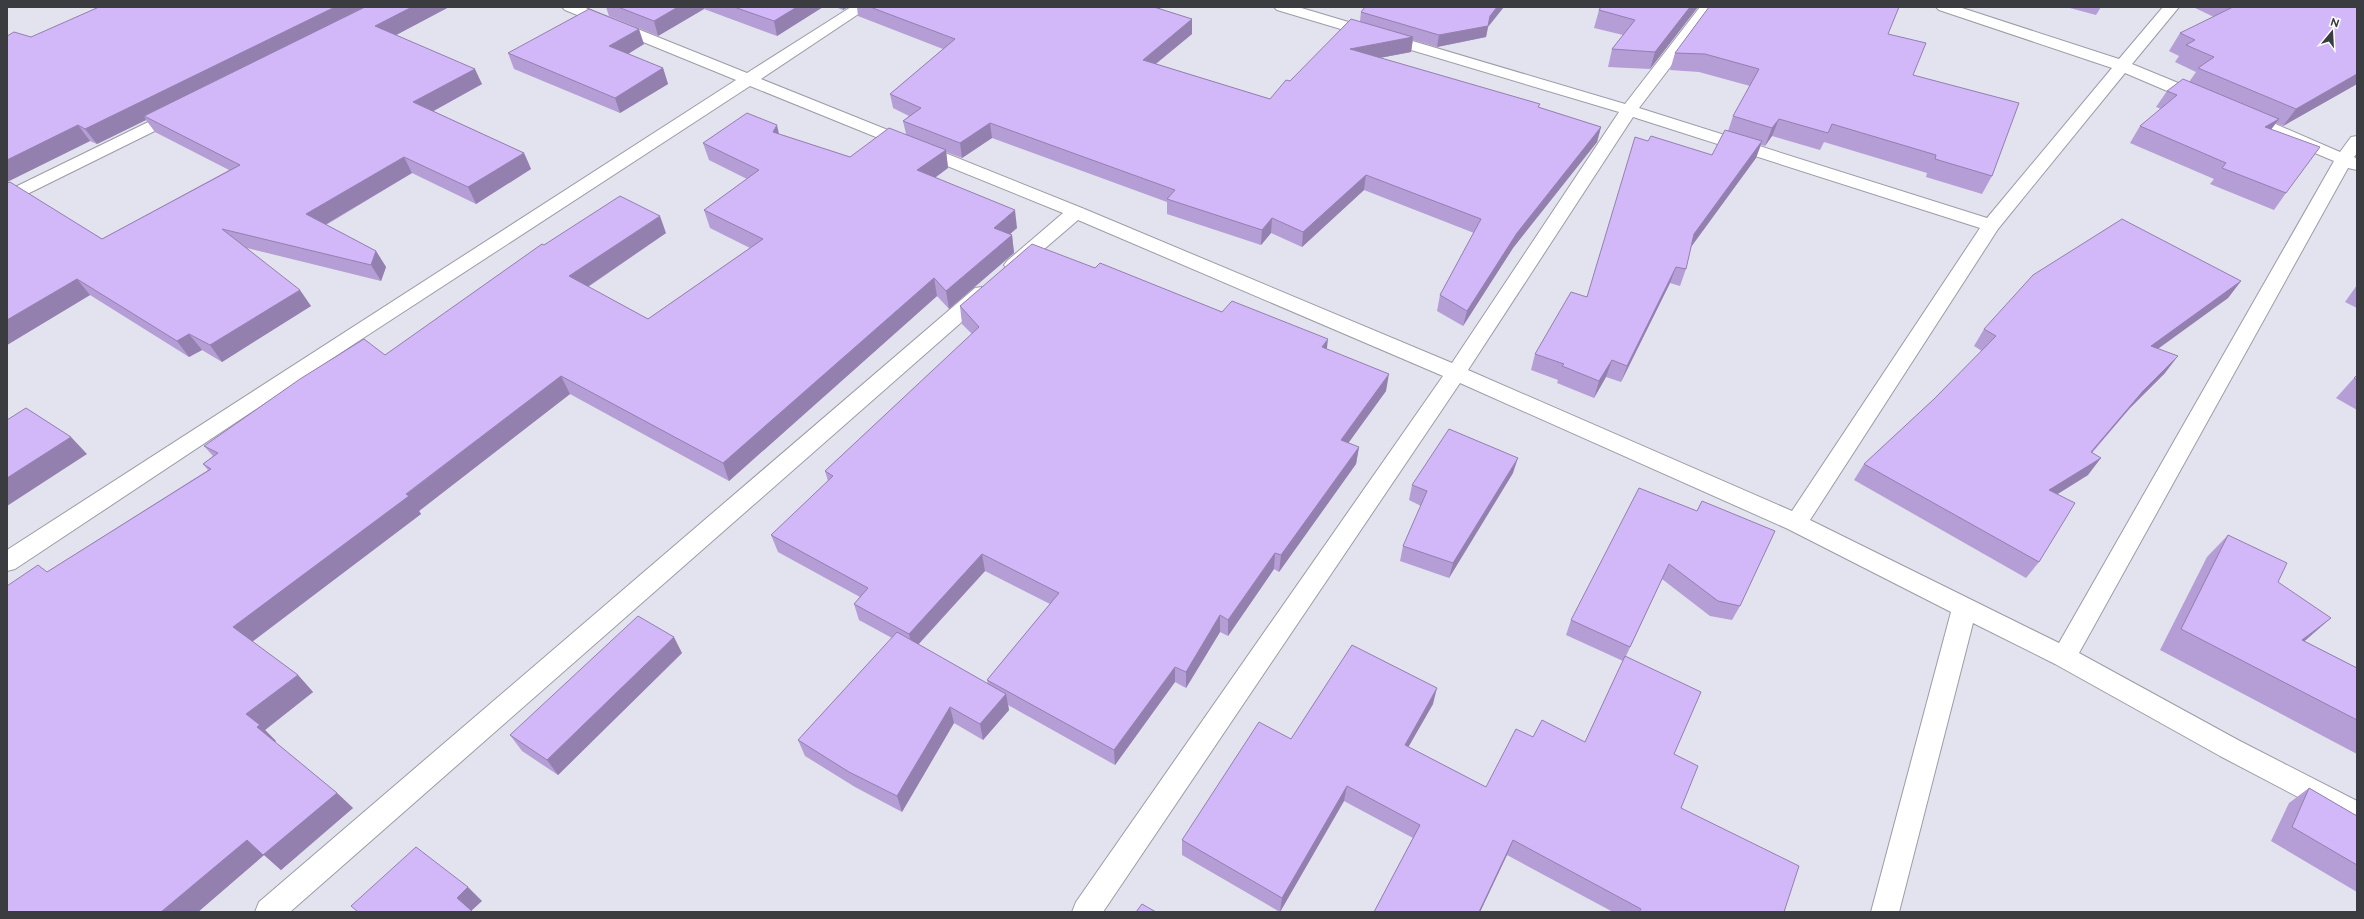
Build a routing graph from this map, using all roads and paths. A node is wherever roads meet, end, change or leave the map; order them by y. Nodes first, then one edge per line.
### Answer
1 (570, 7) edge
2 (860, 7) edge
3 (1282, 7) edge
4 (1708, 7) edge
5 (1944, 7) edge
6 (2171, 7) edge
7 (2123, 66) junction
8 (750, 79) junction
9 (192, 106) edge
10 (1629, 110) junction
11 (2357, 141) edge
12 (2350, 162) edge
13 (7, 198) edge
14 (1076, 212) junction
15 (1990, 225) junction
16 (1456, 373) junction
17 (1796, 523) junction
18 (7, 562) edge
19 (1965, 606) junction
20 (2064, 657) junction
21 (2357, 815) edge
22 (269, 912) edge
23 (1086, 912) edge
24 (1885, 912) edge

1 - 8 street
2 - 8 street
3 - 10 street
4 - 10 street
5 - 7 street
6 - 7 street
7 - 12 street
7 - 15 street
8 - 14 street
8 - 18 street
9 - 13 street
10 - 15 street
10 - 16 street
11 - 12 street
12 - 20 street
14 - 16 street
14 - 22 street
15 - 17 street
16 - 17 street
16 - 23 street
17 - 19 street
19 - 20 street
19 - 24 street
20 - 21 street

